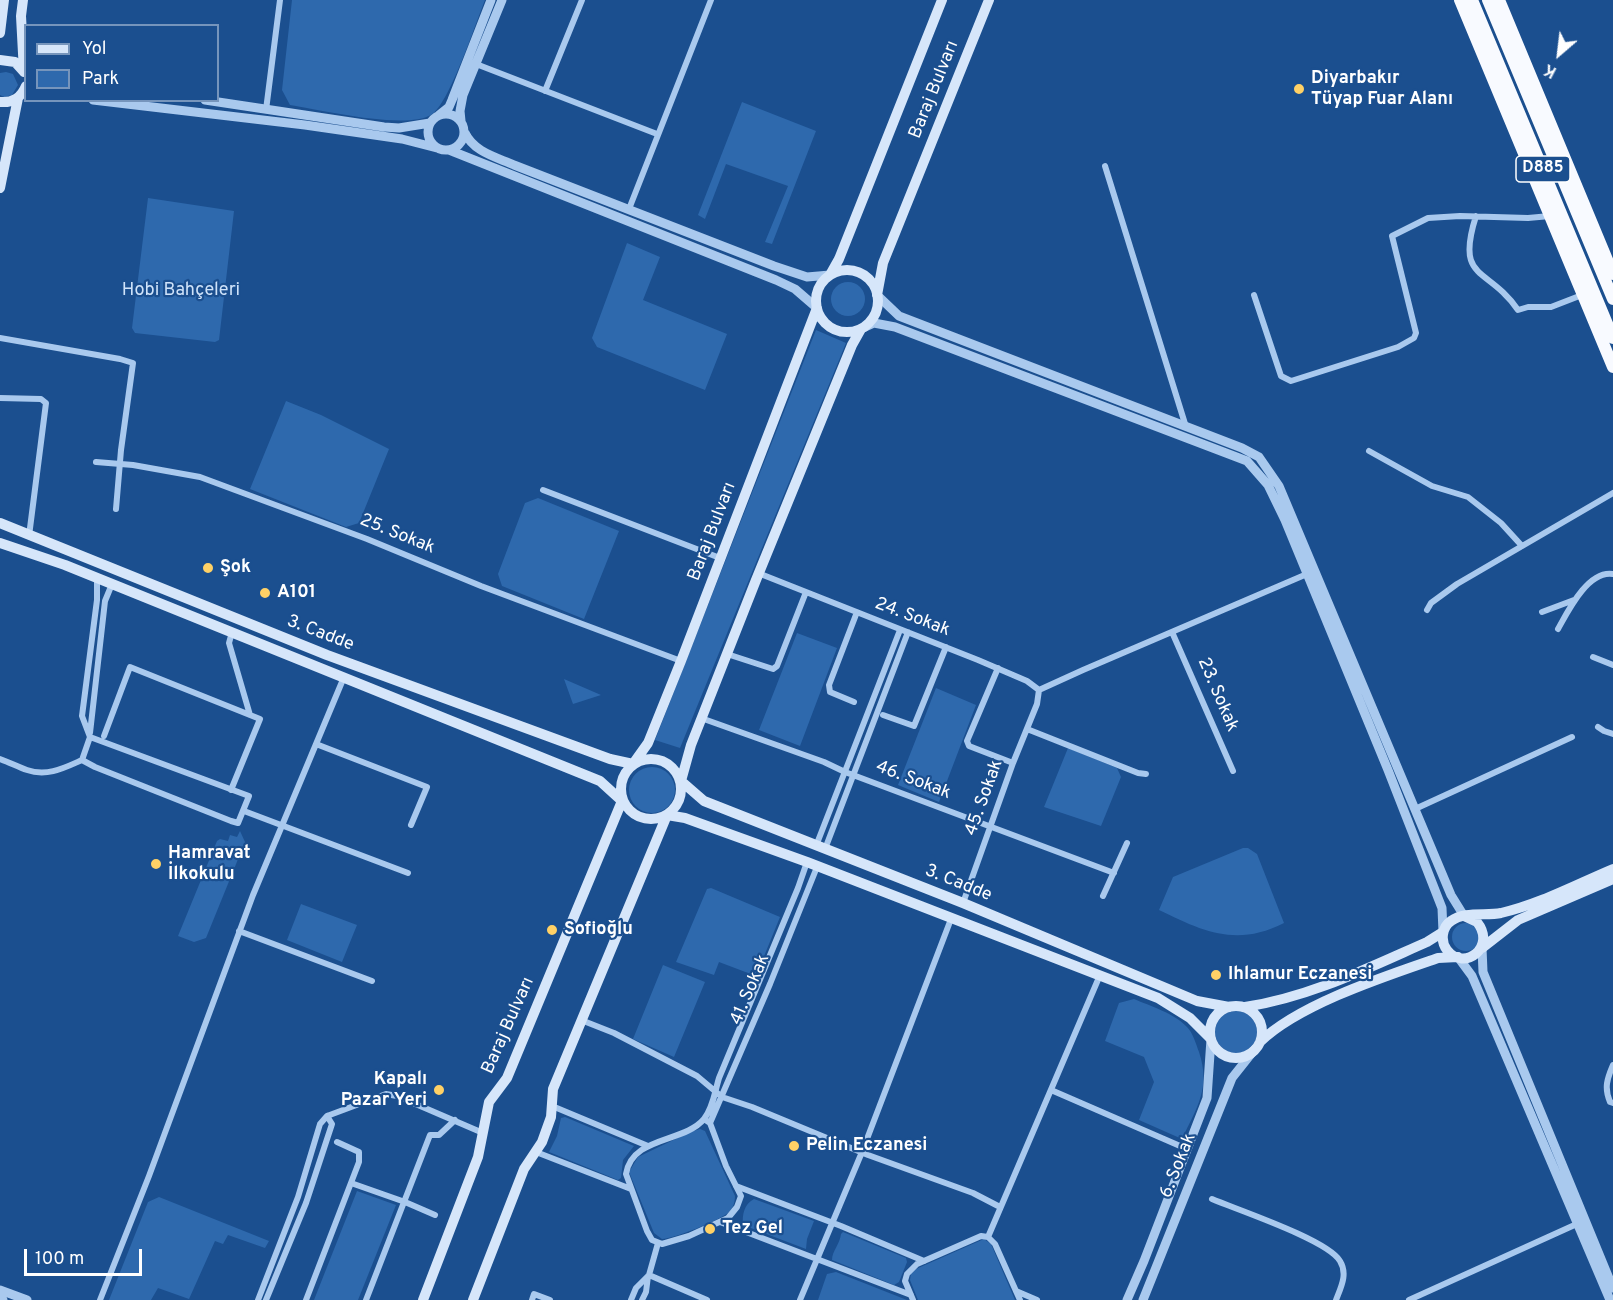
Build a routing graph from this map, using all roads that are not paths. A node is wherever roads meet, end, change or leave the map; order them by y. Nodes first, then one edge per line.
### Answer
1 (4, 0) edge
2 (23, 0) edge
3 (280, 0) edge
4 (491, 0) edge
5 (502, 0) edge
6 (582, 0) edge
7 (711, 0) edge
8 (942, 0) edge
9 (989, 0) edge
10 (1460, 0) edge
11 (1472, 0) edge
12 (1488, 0) edge
13 (1499, 0) edge
14 (0, 33) edge
15 (0, 60) edge
16 (24, 60) edge
17 (476, 64) junction
18 (24, 73) edge
19 (545, 91) junction
20 (23, 92) edge
21 (0, 102) edge
22 (110, 102) edge
23 (217, 102) edge
24 (266, 110) junction
25 (439, 115) junction
26 (461, 121) junction
27 (430, 123) junction
28 (465, 133) junction
29 (657, 134) junction
30 (437, 148) junction
31 (449, 150) junction
32 (1105, 166) dead end
33 (0, 188) edge
34 (629, 209) junction
35 (1476, 216) junction
36 (1550, 216) junction
37 (1613, 274) edge
38 (831, 275) junction
39 (877, 295) junction
40 (1254, 295) dead end
41 (1582, 295) junction
42 (1613, 299) edge
43 (817, 308) junction
44 (861, 328) junction
45 (0, 338) edge
46 (1613, 339) edge
47 (1613, 367) edge
48 (0, 398) edge
49 (1186, 427) junction
50 (1369, 451) dead end
51 (96, 462) dead end
52 (120, 463) junction
53 (543, 490) dead end
54 (1613, 493) edge
55 (116, 509) dead end
56 (0, 524) edge
57 (29, 537) junction
58 (0, 543) edge
59 (1522, 546) junction
60 (720, 558) junction
61 (758, 573) junction
62 (1307, 574) junction
63 (1613, 574) edge
64 (97, 578) junction
65 (112, 584) junction
66 (806, 592) junction
67 (1575, 600) junction
68 (1427, 610) dead end
69 (857, 612) junction
70 (1542, 612) dead end
71 (1558, 629) dead end
72 (900, 630) junction
73 (232, 632) junction
74 (908, 632) junction
75 (1172, 632) junction
76 (946, 647) junction
77 (727, 654) junction
78 (1593, 657) dead end
79 (681, 661) junction
80 (1613, 665) edge
81 (998, 668) junction
82 (344, 677) junction
83 (1039, 690) junction
84 (854, 702) dead end
85 (884, 714) dead end
86 (250, 715) junction
87 (701, 718) junction
88 (1598, 727) dead end
89 (1027, 729) junction
90 (1613, 734) edge
91 (105, 736) dead end
92 (90, 737) junction
93 (1572, 737) dead end
94 (316, 744) junction
95 (0, 759) edge
96 (82, 760) junction
97 (1013, 763) junction
98 (633, 764) junction
99 (1233, 771) dead end
100 (845, 772) junction
101 (1146, 774) dead end
102 (854, 775) junction
103 (681, 781) junction
104 (231, 790) junction
105 (622, 801) junction
106 (1415, 810) junction
107 (244, 811) junction
108 (667, 815) junction
109 (411, 825) dead end
110 (283, 826) junction
111 (989, 827) junction
112 (1127, 843) dead end
113 (821, 847) junction
114 (812, 864) junction
115 (1613, 869) edge
116 (408, 873) dead end
117 (1114, 873) junction
118 (1613, 879) edge
119 (1103, 897) dead end
120 (963, 903) junction
121 (1464, 916) junction
122 (951, 919) junction
123 (239, 931) junction
124 (1443, 932) junction
125 (1482, 948) junction
126 (1458, 957) junction
127 (1100, 975) junction
128 (372, 981) dead end
129 (1229, 1007) junction
130 (1245, 1007) junction
131 (581, 1020) junction
132 (1211, 1040) junction
133 (1258, 1046) junction
134 (1613, 1065) edge
135 (716, 1090) junction
136 (1051, 1090) junction
137 (722, 1097) junction
138 (1613, 1103) edge
139 (552, 1105) junction
140 (327, 1116) junction
141 (455, 1120) junction
142 (707, 1121) junction
143 (483, 1133) junction
144 (338, 1142) dead end
145 (648, 1146) junction
146 (1187, 1149) junction
147 (536, 1152) junction
148 (862, 1152) junction
149 (351, 1183) junction
150 (736, 1186) junction
151 (631, 1189) junction
152 (1212, 1199) dead end
153 (405, 1202) junction
154 (1000, 1207) junction
155 (435, 1215) dead end
156 (720, 1222) junction
157 (832, 1222) junction
158 (1581, 1222) junction
159 (988, 1237) junction
160 (658, 1243) junction
161 (816, 1259) junction
162 (924, 1261) junction
163 (649, 1275) junction
164 (1613, 1288) edge
165 (0, 1290) edge
166 (1016, 1291) junction
167 (688, 1297) edge
168 (912, 1297) edge
169 (27, 1300) edge
170 (100, 1300) edge
171 (258, 1300) edge
172 (266, 1300) edge
173 (306, 1300) edge
174 (366, 1300) edge
175 (423, 1300) edge
176 (473, 1300) edge
177 (532, 1300) edge
178 (550, 1300) edge
179 (631, 1300) edge
180 (642, 1300) edge
181 (707, 1300) edge
182 (800, 1300) edge
183 (1020, 1300) edge
184 (1037, 1300) edge
185 (1127, 1300) edge
186 (1143, 1300) edge
187 (1336, 1300) edge
188 (1409, 1300) edge
189 (1610, 1300) edge

1 - 14 main road
2 - 16 main road
3 - 24 street
4 - 25 street
5 - 17 street
6 - 19 street
7 - 29 street
8 - 38 main road, Baraj Bulvarı
9 - 39 main road, Baraj Bulvarı
10 - 36 highway
11 - 46 highway, D885
12 - 42 highway, D885
13 - 37 highway
15 - 18 main road
17 - 19 street
17 - 26 street
19 - 29 street
20 - 21 main road
20 - 33 main road
22 - 30 street
23 - 24 street
24 - 27 street
25 - 26 street
25 - 27 street
26 - 28 street
27 - 30 street
28 - 31 street
28 - 34 street
29 - 34 street
30 - 31 street
31 - 43 street
32 - 49 street
34 - 38 street
35 - 36 street
35 - 40 street
35 - 41 street
36 - 41 highway
38 - 39 main road
38 - 43 main road
39 - 44 main road
39 - 49 street
41 - 47 highway
43 - 44 main road
43 - 60 main road, Baraj Bulvarı
44 - 61 main road
44 - 62 street
45 - 52 street
48 - 57 street
49 - 106 street
50 - 59 street
51 - 52 street, 25. Sokak
52 - 55 street
52 - 79 street, 25. Sokak
53 - 60 street
54 - 59 street
56 - 57 main road, 3. Cadde
57 - 98 main road, 3. Cadde
58 - 64 main road, 3. Cadde
59 - 68 street
60 - 79 main road, Baraj Bulvarı
61 - 66 street, 24. Sokak
61 - 77 main road
62 - 75 street
62 - 124 street
63 - 67 street
64 - 65 main road, 3. Cadde
64 - 92 street
65 - 73 main road, 3. Cadde
65 - 92 street
66 - 69 street, 24. Sokak
66 - 77 street
67 - 70 street
67 - 71 street
69 - 72 street, 24. Sokak
69 - 84 street
72 - 74 street, 24. Sokak
72 - 100 street
73 - 82 main road, 3. Cadde
73 - 86 street
74 - 76 street, 24. Sokak
74 - 102 street
75 - 83 street
75 - 99 street, 23. Sokak
76 - 81 street, 24. Sokak
76 - 85 street
77 - 87 main road
78 - 80 street
79 - 98 main road, Baraj Bulvarı
81 - 83 street, 24. Sokak
81 - 97 street
82 - 94 street
82 - 105 main road, 3. Cadde
83 - 89 street, 45. Sokak
86 - 91 street
86 - 104 street
87 - 100 street, 46. Sokak
87 - 103 main road
88 - 90 street
89 - 97 street, 45. Sokak
89 - 101 street
92 - 96 street
92 - 104 street
93 - 106 street
94 - 109 street
94 - 110 street
95 - 96 street
96 - 107 street
97 - 111 street, 45. Sokak
98 - 103 main road
98 - 105 main road
100 - 102 street, 46. Sokak
100 - 113 street
102 - 111 street, 46. Sokak
102 - 113 street
103 - 108 main road
103 - 113 main road, 3. Cadde
104 - 107 street
105 - 108 main road
105 - 143 main road, Baraj Bulvarı
106 - 121 street
107 - 110 street
108 - 114 main road, 3. Cadde
108 - 131 main road
110 - 116 street
110 - 123 street
111 - 117 street, 46. Sokak
111 - 120 street, 45. Sokak
112 - 117 street
113 - 120 main road, 3. Cadde
114 - 122 main road, 3. Cadde
114 - 135 street, 41. Sokak
114 - 137 street, 41. Sokak
115 - 121 main road
117 - 119 street
118 - 125 main road
120 - 129 main road, 3. Cadde
121 - 124 main road
121 - 125 main road
122 - 127 main road, 3. Cadde
122 - 148 street
123 - 128 street
123 - 170 street
124 - 126 main road
124 - 130 main road
125 - 126 main road
125 - 158 street
126 - 133 main road
126 - 158 street
127 - 132 main road, 3. Cadde
127 - 136 street
129 - 130 main road
129 - 132 main road
130 - 133 main road
131 - 135 street
131 - 139 main road
132 - 133 main road
132 - 146 street, 6. Sokak
133 - 186 street, 6. Sokak
134 - 138 street
135 - 137 street
135 - 142 street, 41. Sokak
136 - 146 street
136 - 154 street
137 - 142 street, 41. Sokak
137 - 148 street
139 - 145 street
139 - 147 main road
140 - 141 street
140 - 171 street
140 - 172 street
141 - 143 street
141 - 153 street
142 - 145 street
142 - 150 street
143 - 175 main road, Baraj Bulvarı
144 - 149 street
145 - 151 street
146 - 185 street, 6. Sokak
147 - 151 street
147 - 176 main road
148 - 154 street
148 - 157 street
149 - 153 street
149 - 173 street
150 - 156 street
150 - 157 street
151 - 160 street
152 - 187 street
153 - 155 street
153 - 174 street
154 - 159 street
156 - 160 street
156 - 161 street
157 - 161 street
157 - 162 street
158 - 164 street
158 - 188 street
158 - 189 street
159 - 162 street
159 - 166 street
160 - 163 street
161 - 168 street
161 - 182 street
162 - 168 street
163 - 167 street
163 - 179 street
163 - 180 street
165 - 169 street
166 - 183 street
166 - 184 street
167 - 181 street
177 - 178 street

